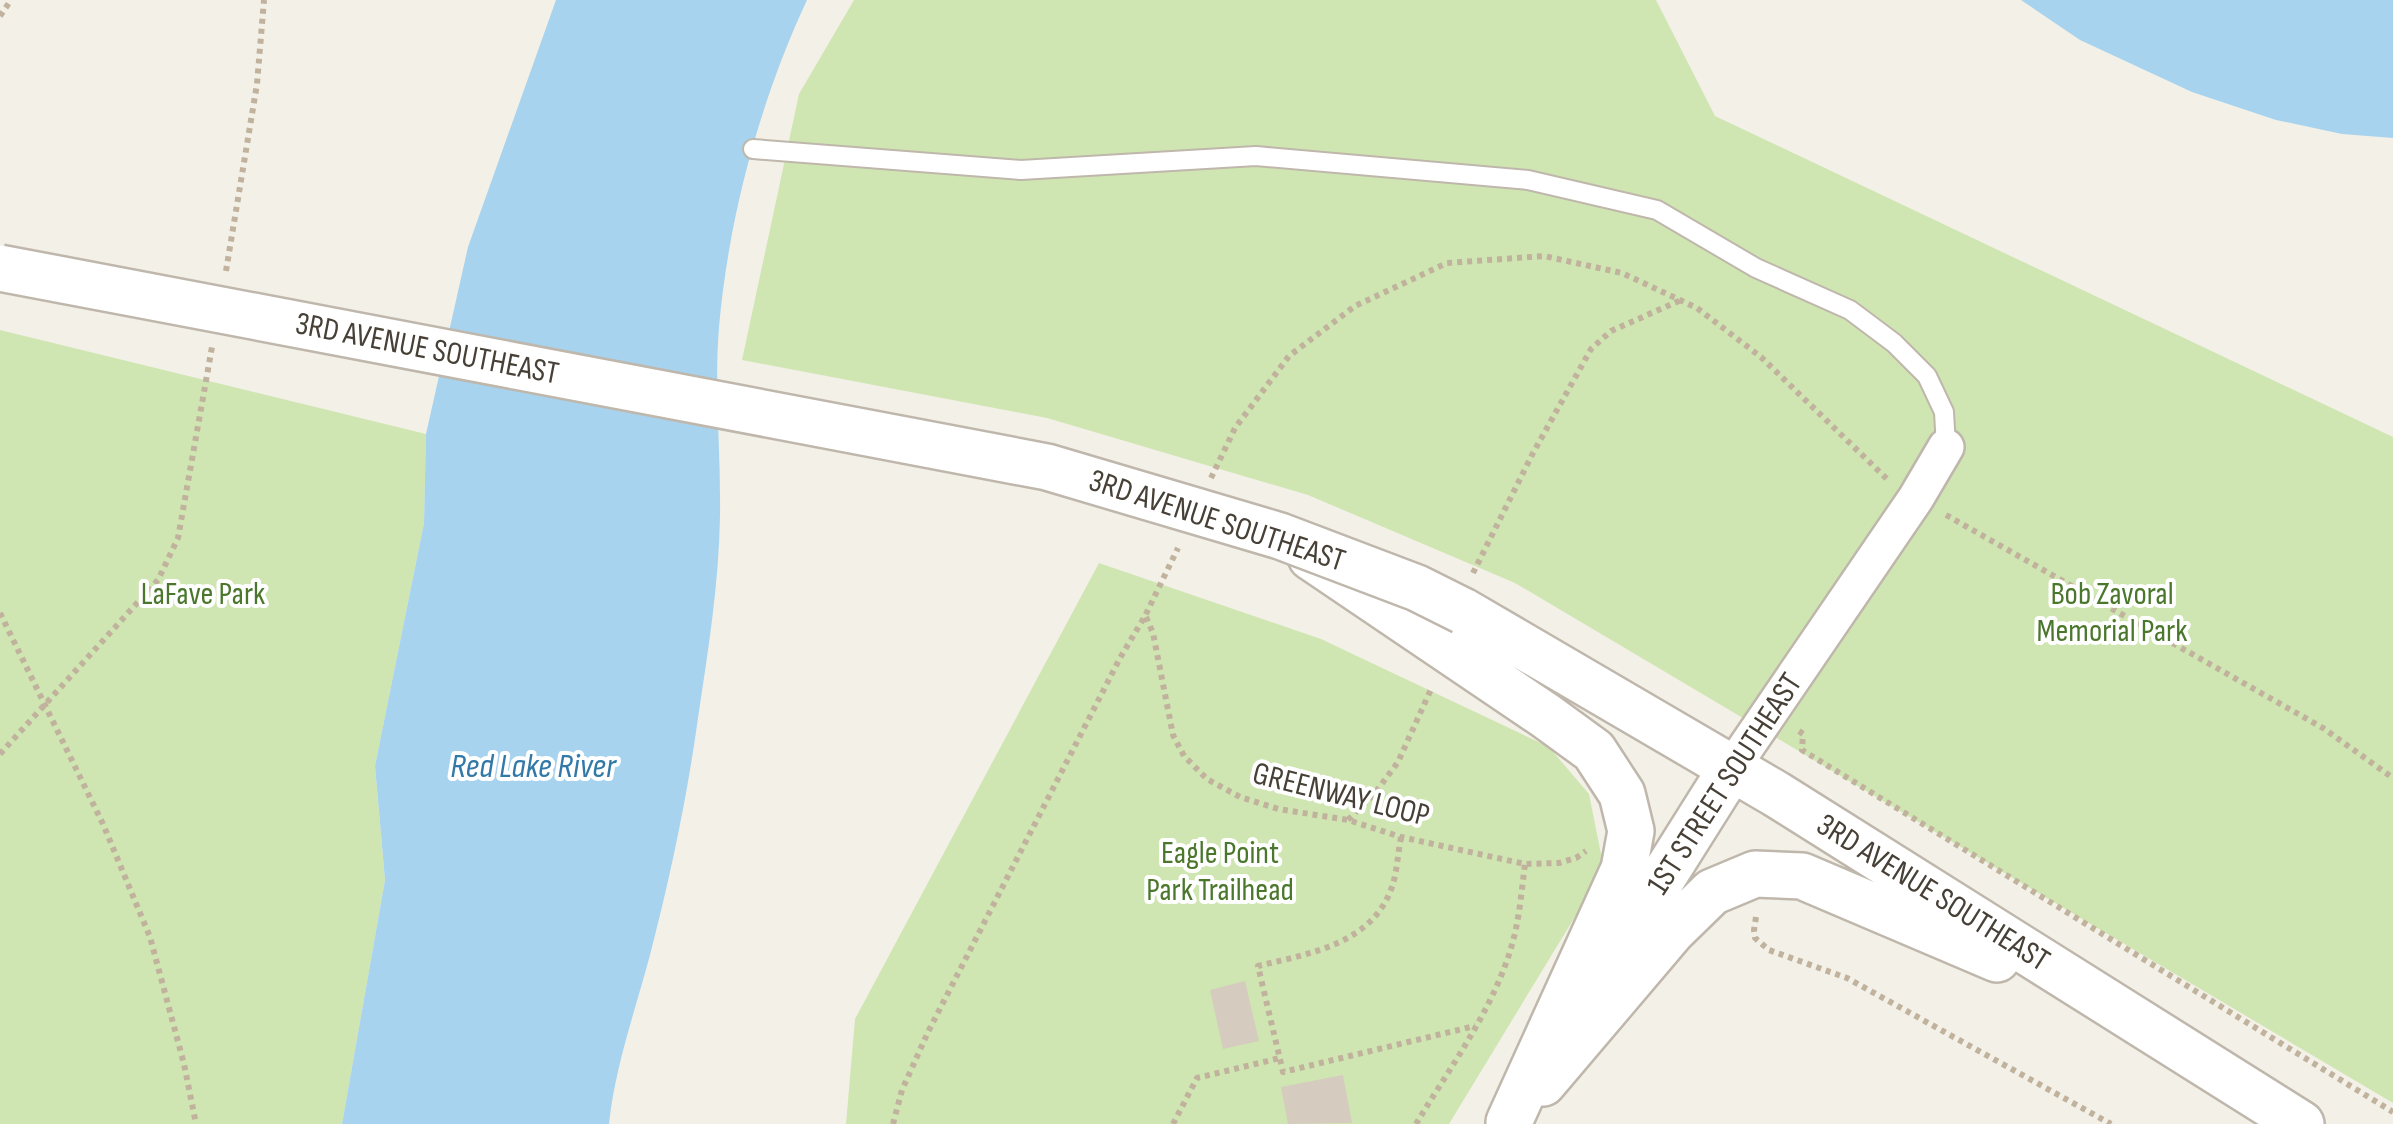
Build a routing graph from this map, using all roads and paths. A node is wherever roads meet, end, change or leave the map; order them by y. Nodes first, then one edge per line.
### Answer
1 (11, 0) edge
2 (264, 0) edge
3 (0, 16) edge
4 (753, 149) dead end
5 (0, 268) edge
6 (223, 284) dead end
7 (1681, 300) junction
8 (214, 336) dead end
9 (1946, 447) joint
10 (1210, 479) dead end
11 (1916, 498) junction
12 (1178, 548) dead end
13 (0, 614) edge
14 (1146, 616) junction
15 (1454, 630) junction
16 (44, 704) junction
17 (1803, 734) dead end
18 (0, 754) edge
19 (1731, 768) junction
20 (2393, 778) edge
21 (1348, 820) junction
22 (1401, 838) junction
23 (1594, 840) dead end
24 (1525, 864) junction
25 (1757, 901) dead end
26 (2134, 1019) junction
27 (1475, 1026) junction
28 (1280, 1058) junction
29 (2393, 1112) edge
30 (1508, 1123) edge
31 (196, 1124) edge
32 (893, 1124) edge
33 (1173, 1124) edge
34 (1416, 1124) edge
35 (2111, 1124) edge
36 (2300, 1124) edge

1 - 3 path
2 - 6 path
4 - 9 lane
5 - 15 street, 3RD AVENUE SOUTHEAST, bridge
7 - 10 path
7 - 11 path
7 - 15 path
8 - 16 path
9 - 11 street, 1ST STREET SOUTHEAST
11 - 19 street, 1ST STREET SOUTHEAST
11 - 20 path
12 - 14 path
13 - 16 path
14 - 21 path, GREENWAY LOOP
14 - 32 path
15 - 19 street, 3RD AVENUE SOUTHEAST
15 - 21 path
15 - 30 street
16 - 18 path
16 - 31 path
17 - 29 path
19 - 26 street, 3RD AVENUE SOUTHEAST
19 - 30 street, 1ST STREET SOUTHEAST
21 - 22 path, GREENWAY LOOP
22 - 24 path, GREENWAY LOOP
22 - 28 path
23 - 24 path, GREENWAY LOOP
24 - 27 path
25 - 35 path
26 - 30 street
26 - 36 street, 3RD AVENUE SOUTHEAST
27 - 28 path
27 - 34 path
28 - 33 path

